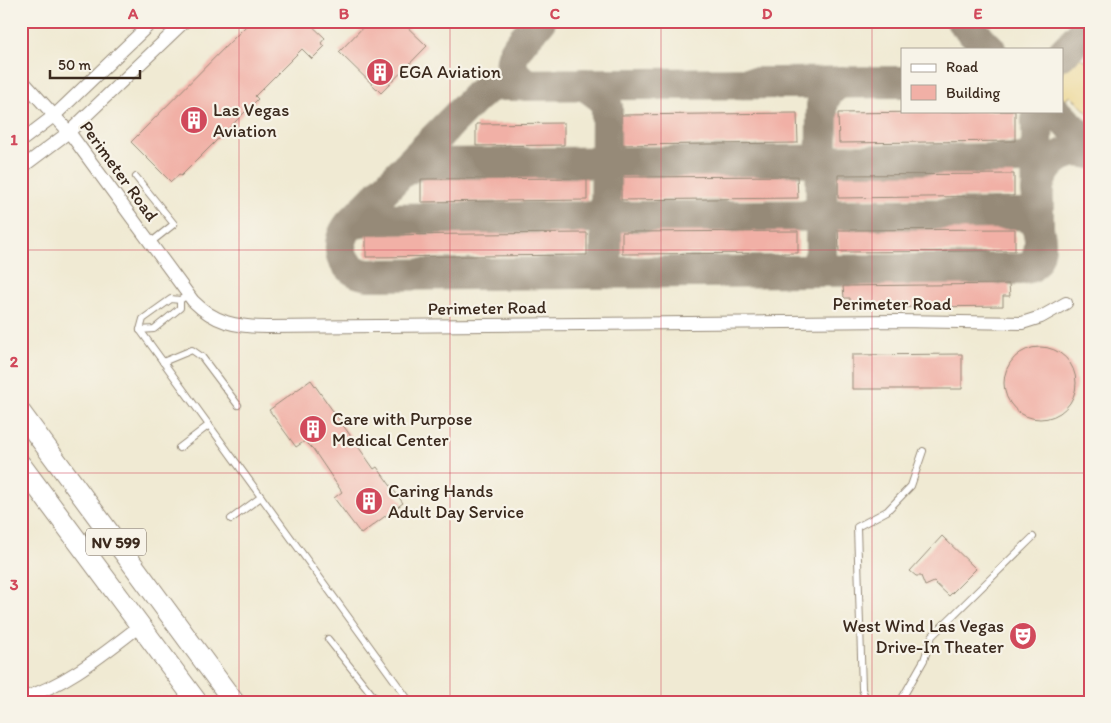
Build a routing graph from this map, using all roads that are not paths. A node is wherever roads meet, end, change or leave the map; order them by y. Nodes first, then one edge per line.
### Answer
1 (153, 21) edge
2 (185, 21) edge
3 (21, 79) edge
4 (55, 115) junction
5 (69, 132) junction
6 (21, 142) edge
7 (21, 168) edge
8 (136, 177) dead end
9 (150, 243) junction
10 (184, 297) junction
11 (1066, 303) dead end
12 (140, 330) junction
13 (163, 362) junction
14 (238, 405) dead end
15 (21, 413) edge
16 (209, 426) junction
17 (179, 448) dead end
18 (923, 452) dead end
19 (21, 465) edge
20 (261, 497) junction
21 (231, 519) dead end
22 (1032, 537) dead end
23 (140, 625) junction
24 (328, 639) dead end
25 (211, 671) junction
26 (21, 699) edge
27 (197, 702) edge
28 (234, 702) edge
29 (378, 702) edge
30 (410, 702) edge
31 (867, 702) edge
32 (900, 702) edge

1 - 4 street
2 - 5 street
3 - 4 street, Perimeter Road
4 - 5 street, Perimeter Road
4 - 6 street
5 - 7 street
5 - 9 street, Perimeter Road
8 - 9 lane
9 - 10 street, Perimeter Road
10 - 11 street, Perimeter Road
10 - 12 lane
10 - 12 lane
12 - 13 lane
13 - 14 lane
13 - 16 lane
15 - 25 main road, NV 599
16 - 17 lane
16 - 20 lane
18 - 31 lane
19 - 23 main road, NV 599
20 - 21 lane
20 - 30 lane
22 - 32 lane
23 - 25 main road
23 - 26 street
23 - 27 main road, NV 599
24 - 29 lane
25 - 28 main road, NV 599

